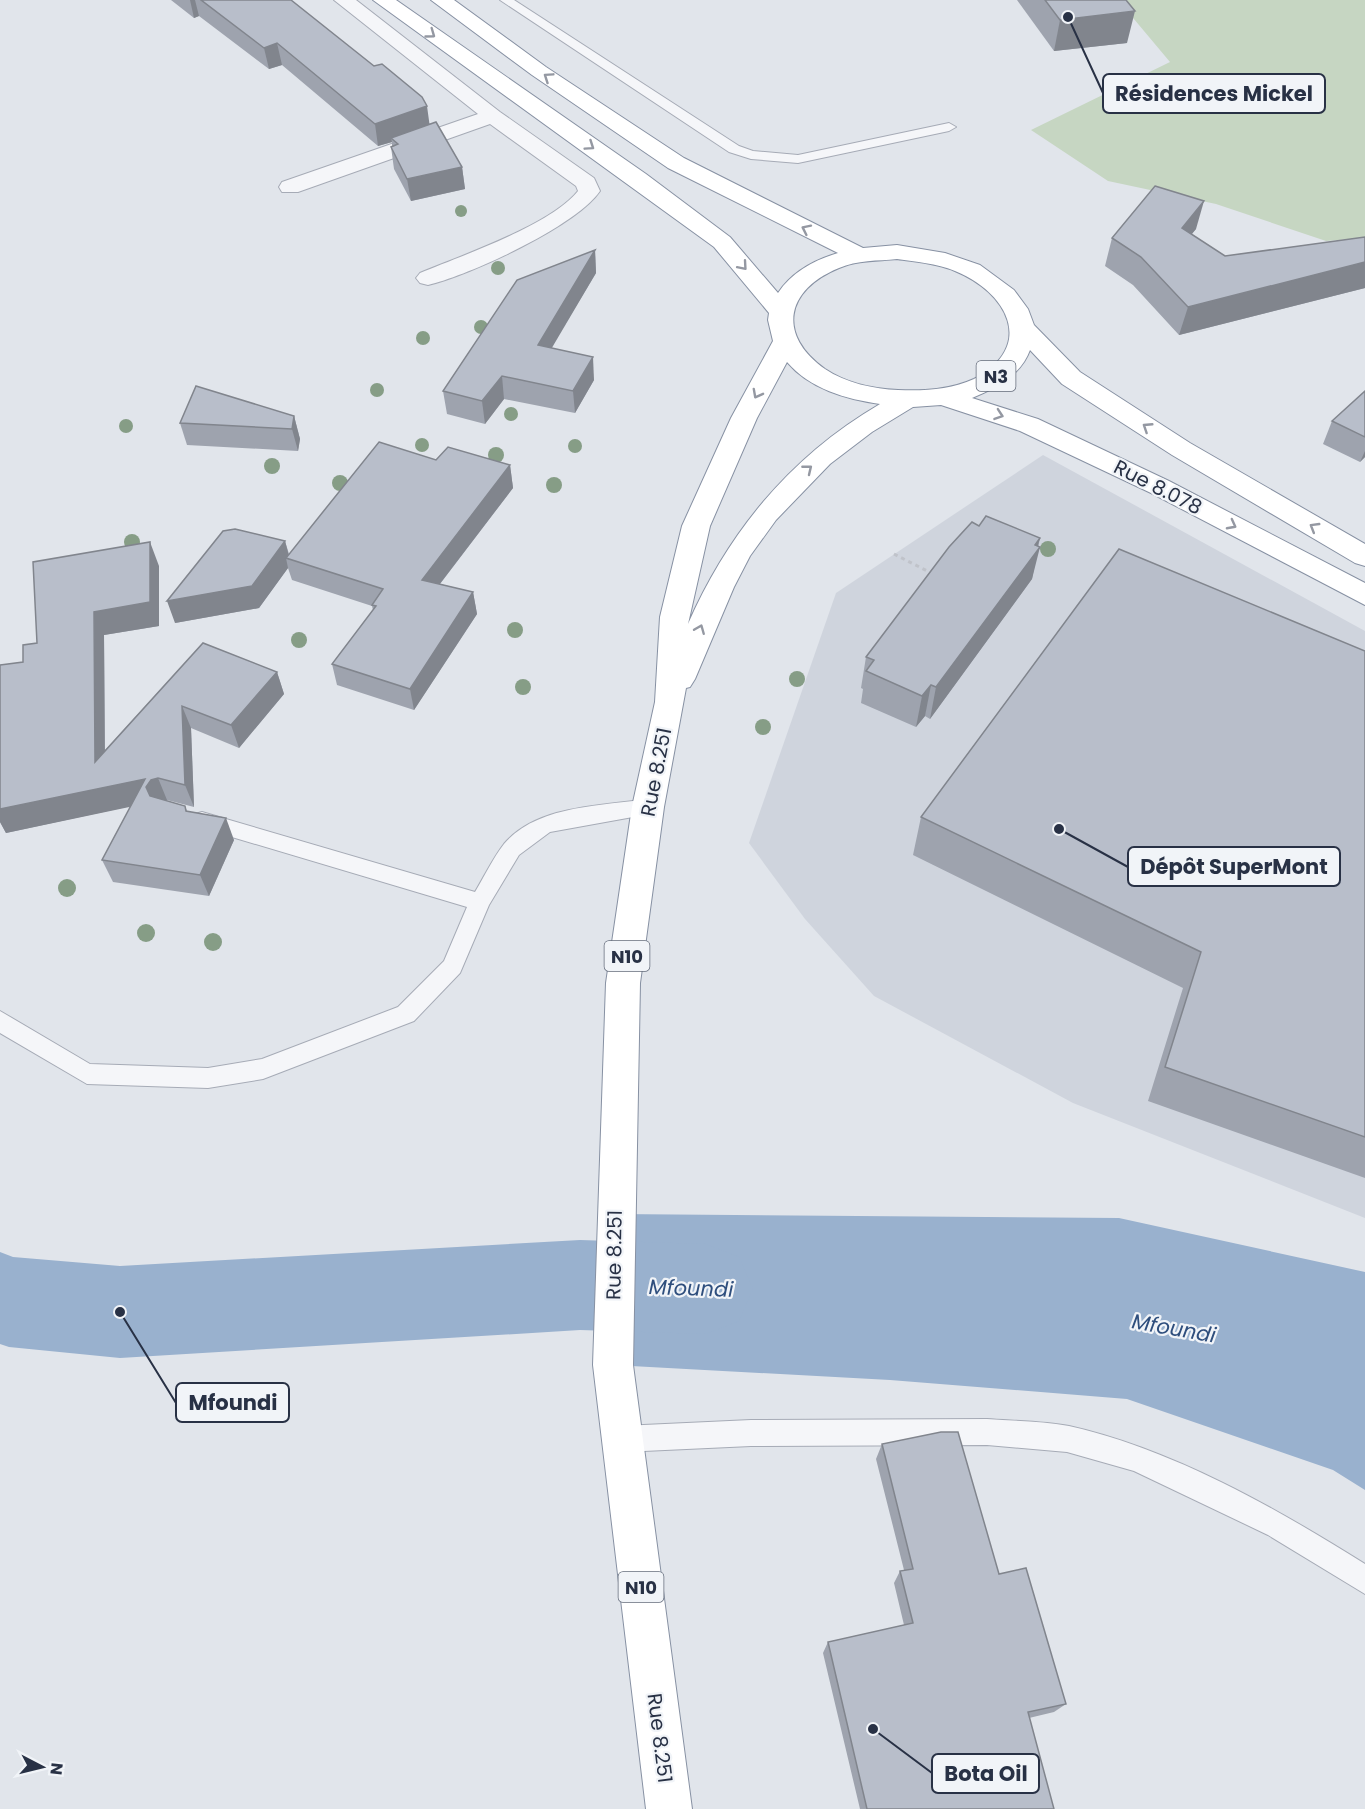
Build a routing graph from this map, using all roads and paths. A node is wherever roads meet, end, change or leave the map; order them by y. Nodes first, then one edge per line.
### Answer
1 (344, 0) edge
2 (383, 0) edge
3 (441, 0) edge
4 (506, 0) edge
5 (502, 85) junction
6 (467, 96) junction
7 (493, 116) junction
8 (949, 127) dead end
9 (290, 187) dead end
10 (859, 255) junction
11 (428, 278) dead end
12 (780, 310) junction
13 (1024, 329) junction
14 (785, 342) junction
15 (943, 396) junction
16 (908, 399) junction
17 (894, 554) dead end
18 (1365, 556) edge
19 (943, 579) edge
20 (1365, 595) edge
21 (670, 702) junction
22 (648, 807) junction
23 (180, 814) edge
24 (480, 902) junction
25 (0, 1021) edge
26 (622, 1439) junction
27 (1365, 1580) edge
28 (669, 1809) edge

1 - 6 street
2 -> 5 highway
10 -> 3 highway
4 - 8 lane
5 - 6 street
5 -> 12 highway
6 - 7 street
7 - 9 street
7 - 11 street
10 - 12 highway, N3
10 - 13 highway, N3
12 - 14 highway, N3
13 - 15 highway, N3
18 -> 13 highway, N3
14 - 16 highway, N3
14 -> 21 highway, Rue 8.251 / N10
15 - 16 highway, N3
15 -> 20 highway, Rue 8.078 / N3
21 -> 16 highway, Rue 8.251 / N10
17 - 19 path
21 - 22 highway, Rue 8.251 / N10
22 - 24 lane
22 - 26 highway, Rue 8.251 / N10
23 - 24 lane
24 - 25 lane
26 - 27 lane
26 - 28 highway, Rue 8.251 / N10

